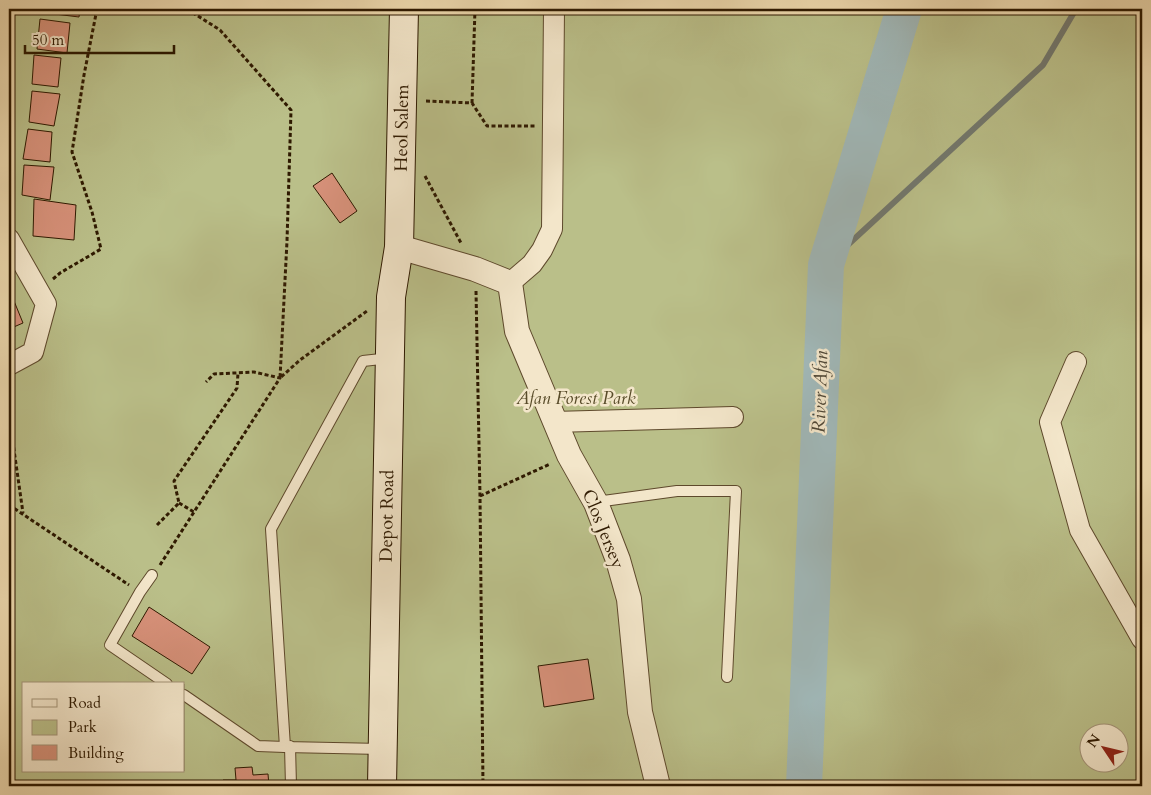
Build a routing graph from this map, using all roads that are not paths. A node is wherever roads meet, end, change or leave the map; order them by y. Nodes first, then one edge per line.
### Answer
1 (404, 9) edge
2 (554, 9) edge
3 (9, 239) edge
4 (399, 246) junction
5 (510, 283) junction
6 (390, 358) junction
7 (1076, 362) dead end
8 (9, 365) edge
9 (733, 417) dead end
10 (554, 422) junction
11 (596, 503) junction
12 (152, 576) road end
13 (1142, 639) edge
14 (727, 677) dead end
15 (164, 682) edge
16 (185, 696) edge
17 (288, 746) junction
18 (382, 750) junction
19 (291, 786) edge
20 (382, 786) edge
21 (658, 786) edge

1 - 4 main road, Heol Salem
2 - 5 street
3 - 8 street
4 - 5 street
4 - 6 main road, Depot Road
5 - 10 street, Clos Jersey
6 - 17 lane
6 - 18 main road, Depot Road
7 - 13 street
9 - 10 street
10 - 11 street, Clos Jersey
11 - 14 lane
11 - 21 street, Clos Jersey
12 - 15 lane
16 - 17 lane
17 - 18 lane
17 - 19 lane
18 - 20 main road, Depot Road

